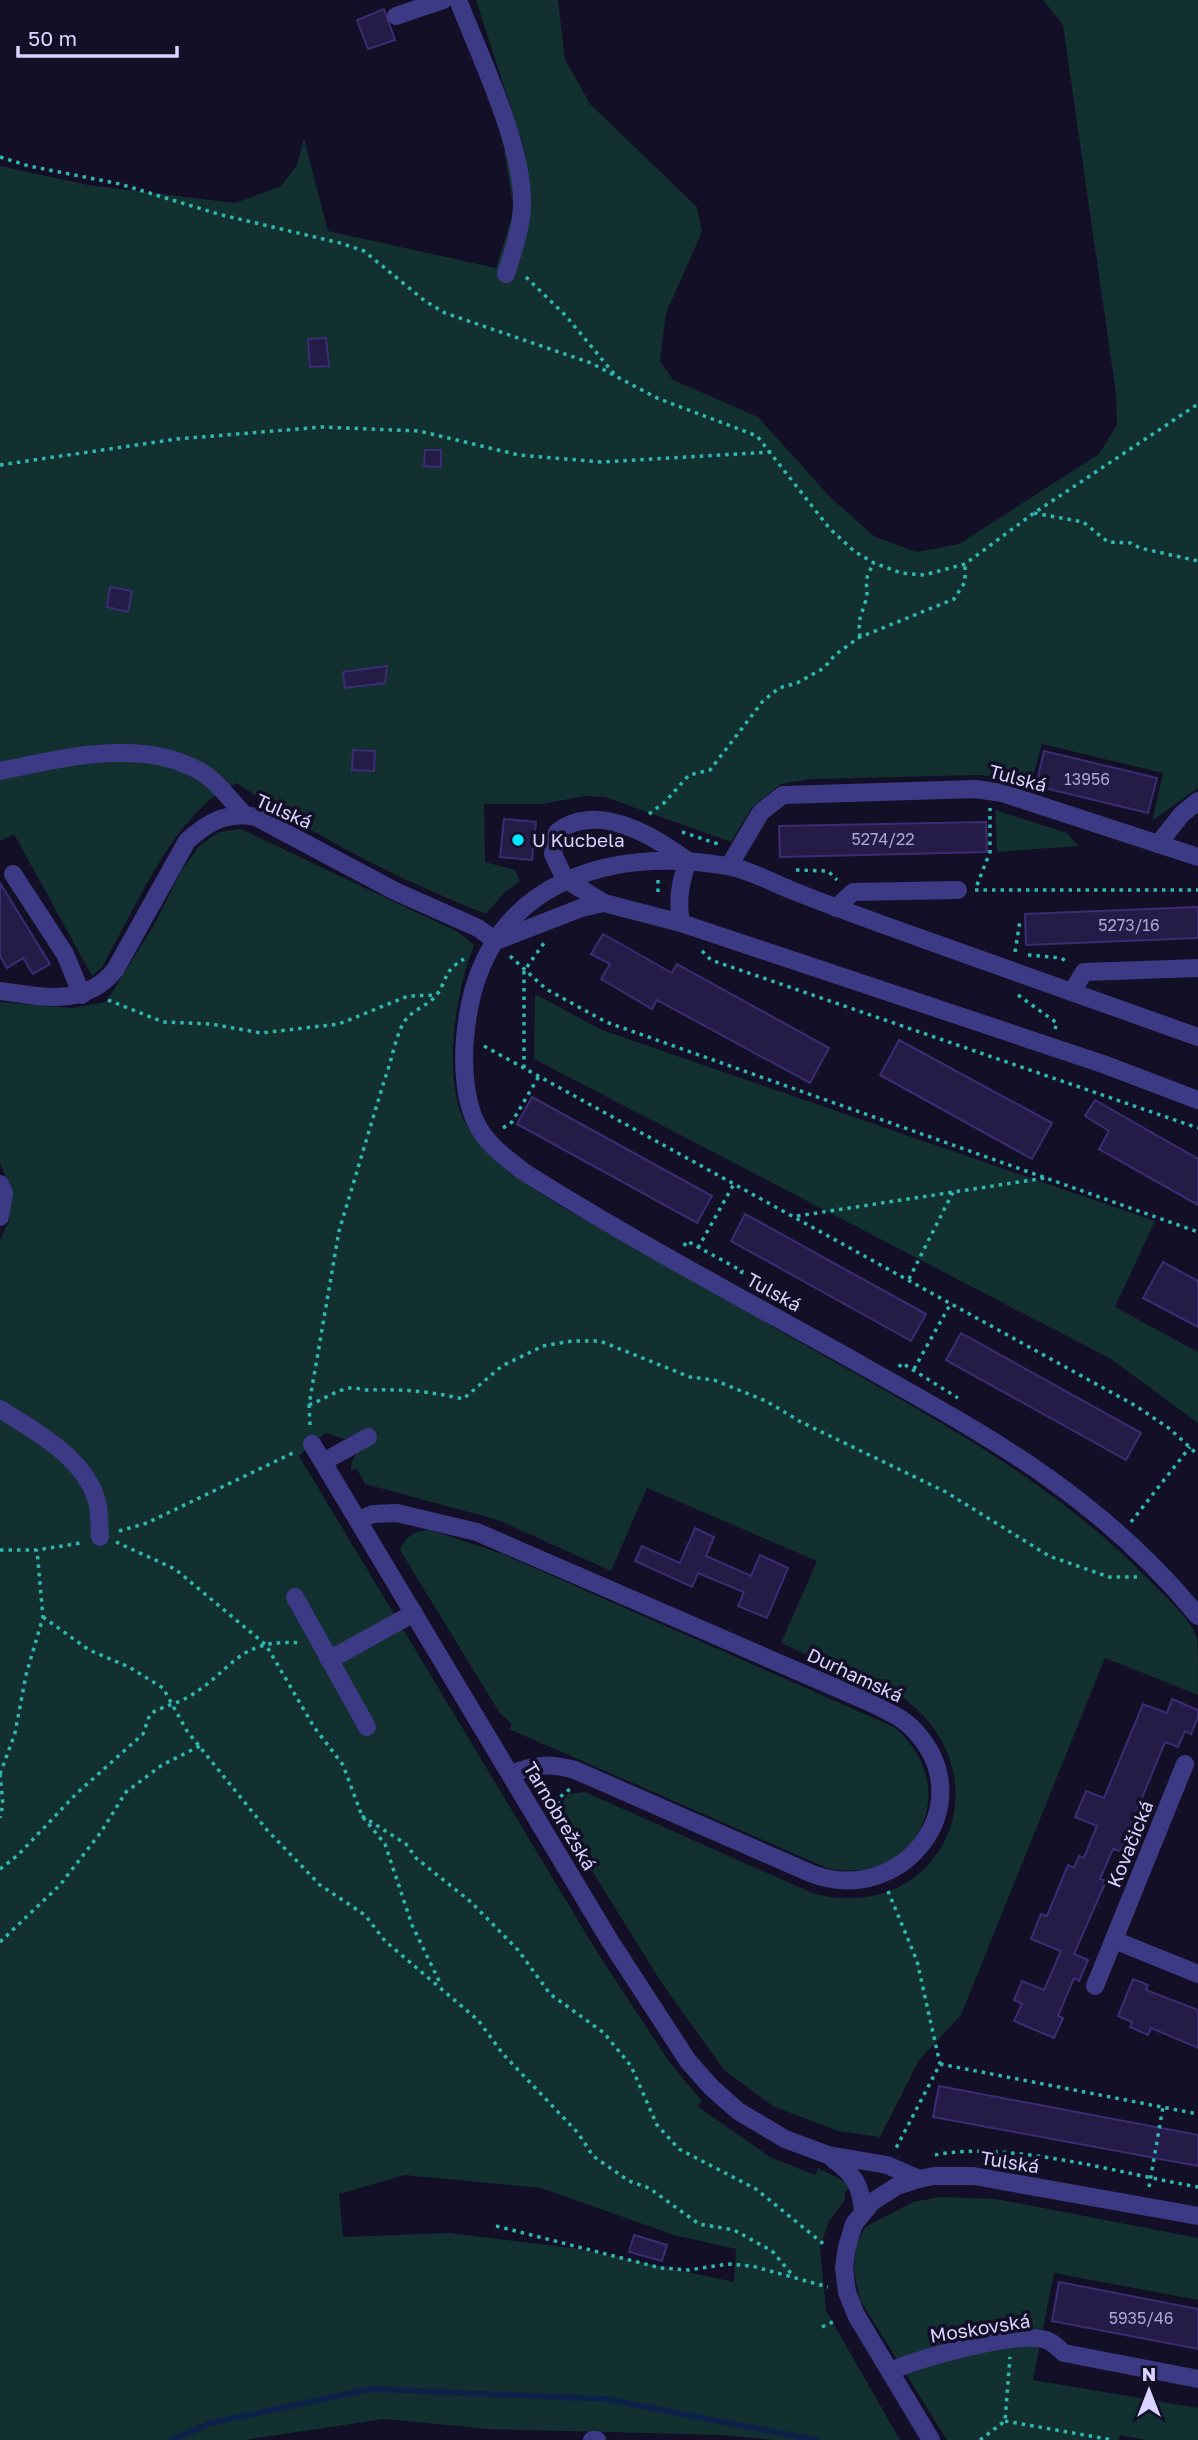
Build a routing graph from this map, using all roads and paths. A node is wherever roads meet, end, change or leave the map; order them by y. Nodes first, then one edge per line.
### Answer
1 (443, 0) edge
2 (458, 0) edge
3 (396, 16) dead end
4 (0, 157) edge
5 (513, 252) junction
6 (506, 274) dead end
7 (616, 376) junction
8 (1198, 404) edge
9 (772, 452) junction
10 (0, 465) edge
11 (1034, 513) junction
12 (1198, 561) edge
13 (874, 563) junction
14 (965, 564) junction
15 (860, 637) junction
16 (0, 771) edge
17 (1198, 801) edge
18 (990, 804) dead end
19 (244, 814) junction
20 (632, 830) junction
21 (1158, 845) junction
22 (1198, 857) edge
23 (688, 861) junction
24 (729, 866) junction
25 (792, 870) dead end
26 (658, 873) dead end
27 (13, 874) dead end
28 (565, 879) junction
29 (966, 890) junction
30 (1198, 890) edge
31 (851, 894) junction
32 (604, 904) junction
33 (658, 906) dead end
34 (836, 908) junction
35 (1020, 922) dead end
36 (681, 923) junction
37 (496, 941) junction
38 (545, 942) dead end
39 (697, 946) dead end
40 (1015, 954) dead end
41 (1198, 968) edge
42 (524, 971) junction
43 (1021, 974) junction
44 (0, 991) edge
45 (1072, 992) junction
46 (82, 995) junction
47 (438, 995) junction
48 (466, 1037) junction
49 (1198, 1037) edge
50 (1060, 1050) junction
51 (524, 1068) junction
52 (539, 1076) junction
53 (1198, 1100) edge
54 (1198, 1128) edge
55 (496, 1150) junction
56 (1047, 1178) junction
57 (735, 1182) junction
58 (0, 1184) edge
59 (953, 1192) junction
60 (796, 1216) junction
61 (0, 1217) edge
62 (1198, 1232) edge
63 (687, 1241) dead end
64 (698, 1248) junction
65 (742, 1272) dead end
66 (909, 1279) junction
67 (951, 1303) junction
68 (902, 1363) dead end
69 (914, 1369) junction
70 (959, 1395) dead end
71 (309, 1405) junction
72 (0, 1409) edge
73 (368, 1437) dead end
74 (312, 1444) junction
75 (1190, 1447) junction
76 (1198, 1455) edge
77 (323, 1462) junction
78 (359, 1520) junction
79 (1131, 1521) dead end
80 (100, 1537) junction
81 (0, 1550) edge
82 (37, 1550) junction
83 (1167, 1579) junction
84 (295, 1597) dead end
85 (414, 1613) junction
86 (43, 1616) junction
87 (1198, 1616) edge
88 (266, 1645) junction
89 (325, 1652) junction
90 (173, 1704) junction
91 (367, 1727) dead end
92 (200, 1746) junction
93 (1185, 1764) dead end
94 (0, 1774) edge
95 (511, 1774) junction
96 (572, 1788) dead end
97 (556, 1812) dead end
98 (362, 1816) junction
99 (0, 1818) edge
100 (0, 1869) edge
101 (887, 1889) dead end
102 (1114, 1940) junction
103 (0, 1941) edge
104 (1198, 1974) edge
105 (1095, 1986) dead end
106 (443, 1988) junction
107 (940, 2064) junction
108 (1163, 2108) junction
109 (1198, 2114) edge
110 (828, 2155) junction
111 (923, 2157) dead end
112 (901, 2158) dead end
113 (1152, 2174) dead end
114 (919, 2179) junction
115 (1198, 2187) edge
116 (863, 2212) junction
117 (1198, 2216) edge
118 (496, 2226) dead end
119 (826, 2246) dead end
120 (794, 2277) junction
121 (847, 2292) junction
122 (837, 2320) dead end
123 (822, 2327) dead end
124 (1011, 2341) junction
125 (890, 2371) junction
126 (1198, 2379) edge
127 (1005, 2421) junction
128 (931, 2440) edge
129 (980, 2440) edge
130 (1113, 2440) edge

1 - 3 street
2 - 5 street
4 - 7 path
5 - 6 street
5 - 7 path
7 - 9 path
8 - 11 path
9 - 10 path
9 - 13 path
11 - 12 path
11 - 14 path
13 - 14 path
13 - 15 path
14 - 15 path
15 - 20 path
16 - 19 street
17 - 21 street
18 - 29 path
19 - 37 street, Tulská
19 - 46 street, Tulská
20 - 23 street, Tulská
20 - 28 street, Tulská
21 - 22 street, Tulská
21 - 24 street, Tulská
23 - 24 street, Tulská
23 - 28 street, Tulská
23 - 36 street
24 - 34 street, Tulská
25 - 31 path
26 - 33 path
27 - 46 street
28 - 32 street
28 - 37 street, Tulská
29 - 30 path
29 - 31 street
31 - 34 street
32 - 36 street
32 - 37 street
34 - 43 street, Tulská
35 - 40 path
36 - 50 street
37 - 42 path
37 - 47 path
37 - 48 street, Tulská
38 - 42 path
39 - 54 path
41 - 45 street
42 - 51 path
42 - 56 path
43 - 45 street, Tulská
43 - 50 path
44 - 46 street
45 - 49 street, Tulská
46 - 47 path
47 - 71 path
48 - 51 path
48 - 55 street, Tulská
50 - 53 street
51 - 52 path
52 - 55 path
52 - 57 path
55 - 83 street, Tulská
56 - 59 path
56 - 62 path
57 - 60 path
57 - 64 path
58 - 61 street
59 - 60 path
59 - 66 path
60 - 66 path
63 - 64 path
64 - 65 path
66 - 67 path
67 - 69 path
67 - 75 path
68 - 69 path
69 - 70 path
71 - 74 path
71 - 83 path
72 - 80 street
73 - 77 street
74 - 77 street, Tarnobrežská
74 - 80 path
75 - 76 path
75 - 79 path
77 - 78 street, Tarnobrežská
78 - 85 street, Tarnobrežská
78 - 95 street, Durhamská
80 - 82 path
80 - 88 path
81 - 82 path
82 - 86 path
83 - 87 street, Tulská
84 - 89 street
85 - 89 street
85 - 95 street, Tarnobrežská
86 - 90 path
86 - 94 path
88 - 89 path
88 - 90 path
88 - 98 path
89 - 91 street
90 - 92 path
90 - 100 path
92 - 103 path
92 - 106 path
93 - 102 street, Kovačická
94 - 99 path
95 - 110 street, Tarnobrežská
96 - 97 path
98 - 106 path
98 - 119 path
101 - 107 path
102 - 104 street
102 - 105 street, Kovačická
106 - 120 path
107 - 108 path
107 - 112 path
108 - 109 path
108 - 113 path
110 - 114 street, Tarnobrežská
110 - 116 street, Tarnobrežská
111 - 115 path
114 - 116 street, Tulská
114 - 117 street, Tulská
116 - 121 street, Tulská
118 - 120 path
120 - 121 path
121 - 125 street
122 - 123 path
124 - 125 street, Moskovská
124 - 126 street, Moskovská
124 - 127 path
125 - 128 street
127 - 129 path
127 - 130 path

